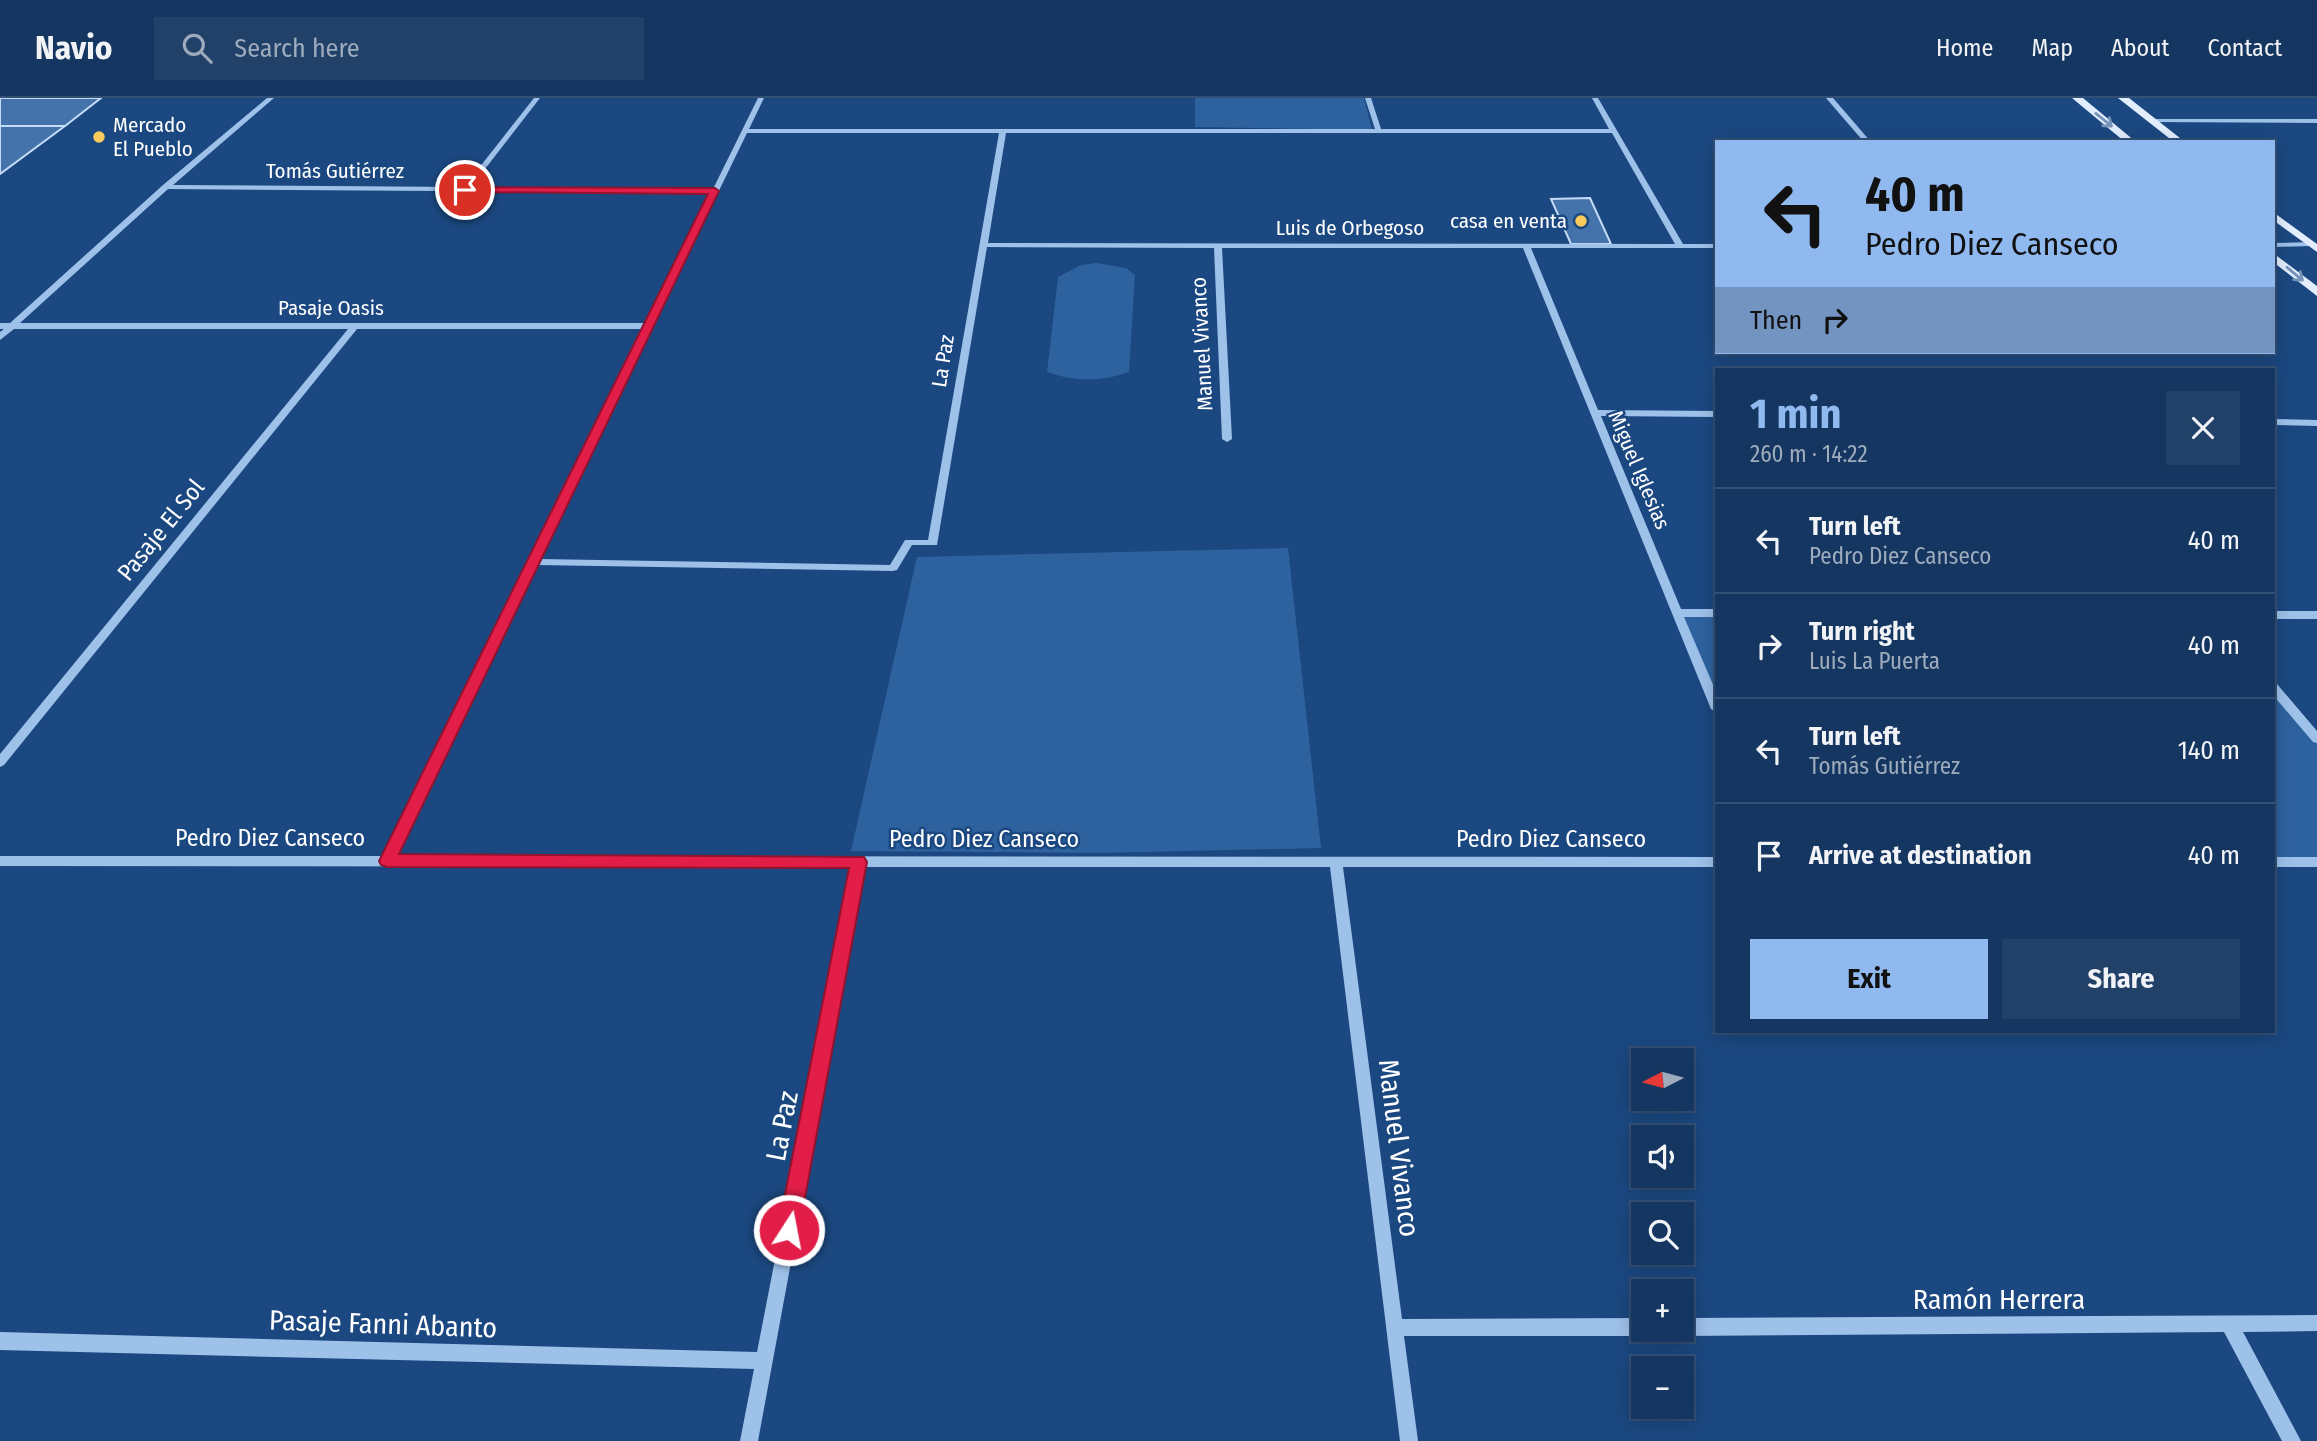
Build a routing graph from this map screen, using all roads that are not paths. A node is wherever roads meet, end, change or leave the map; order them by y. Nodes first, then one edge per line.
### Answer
1 (271, 98) edge
2 (537, 98) edge
3 (761, 98) edge
4 (1368, 98) edge
5 (1595, 98) edge
6 (1829, 98) edge
7 (2077, 98) edge
8 (2123, 98) edge
9 (2153, 121) junction
10 (2317, 121) edge
11 (745, 131) junction
12 (1003, 131) junction
13 (1614, 131) junction
14 (1379, 132) junction
15 (1866, 140) edge
16 (2130, 140) edge
17 (2177, 140) edge
18 (166, 187) junction
19 (465, 190) junction
20 (715, 191) junction
21 (2275, 217) edge
22 (983, 245) junction
23 (2275, 245) edge
24 (1218, 246) junction
25 (1526, 246) junction
26 (1680, 246) junction
27 (1715, 246) edge
28 (2314, 246) edge
29 (2275, 258) edge
30 (2317, 292) edge
31 (0, 326) edge
32 (13, 326) junction
33 (355, 326) junction
34 (649, 326) junction
35 (0, 337) edge
36 (1594, 412) junction
37 (1715, 414) edge
38 (2275, 422) edge
39 (2317, 423) edge
40 (1227, 439) dead end
41 (534, 562) junction
42 (1678, 613) junction
43 (1715, 613) edge
44 (2275, 615) edge
45 (2317, 615) edge
46 (2275, 689) edge
47 (1715, 704) edge
48 (2317, 739) edge
49 (0, 762) edge
50 (0, 861) edge
51 (387, 861) junction
52 (1336, 861) junction
53 (858, 862) junction
54 (1715, 862) edge
55 (2275, 862) edge
56 (2317, 862) edge
57 (2317, 1323) edge
58 (2229, 1324) junction
59 (1631, 1327) edge
60 (1694, 1327) edge
61 (1395, 1328) junction
62 (0, 1341) edge
63 (764, 1362) junction
64 (749, 1441) edge
65 (1409, 1441) edge
66 (2292, 1441) edge

1 - 18 street
2 - 19 street
3 - 11 street
4 - 14 street
5 - 13 street
6 - 15 street
7 -> 16 main road
8 - 9 main road
9 - 10 street
9 - 17 main road
11 - 12 street
11 - 20 street
12 - 14 street
12 - 22 street, La Paz
13 - 14 street
13 - 26 street
18 - 19 street, Tomás Gutiérrez
18 - 32 street
19 - 20 street, Tomás Gutiérrez
20 - 34 street
21 - 28 main road
22 - 24 street, Luis de Orbegoso
22 - 41 street, La Paz
23 - 28 street
24 - 25 street, Luis de Orbegoso
24 - 40 street, Manuel Vivanco
25 - 26 street, Luis de Orbegoso
25 - 36 street, Miguel Iglesias
26 - 27 street, Luis de Orbegoso
29 -> 30 main road
31 - 32 street
32 - 33 street, Pasaje Oasis
32 - 35 street
33 - 34 street, Pasaje Oasis
33 - 49 street, Pasaje El Sol
34 - 41 street
36 - 37 street
36 - 42 street, Miguel Iglesias
38 - 39 street
41 - 51 street
42 - 43 street
42 - 47 street, Miguel Iglesias
44 - 45 street
46 - 48 street
50 - 51 street, Pedro Diez Canseco
51 - 53 street, Pedro Diez Canseco
52 - 53 street, Pedro Diez Canseco
52 - 54 street, Pedro Diez Canseco
52 - 61 street, Manuel Vivanco
53 - 63 street, La Paz
55 - 56 street
57 - 58 street, Ramón Herrera
58 - 60 street, Ramón Herrera
58 - 66 street
59 - 61 street
61 - 65 street, Manuel Vivanco
62 - 63 street, Pasaje Fanni Abanto
63 - 64 street, La Paz

